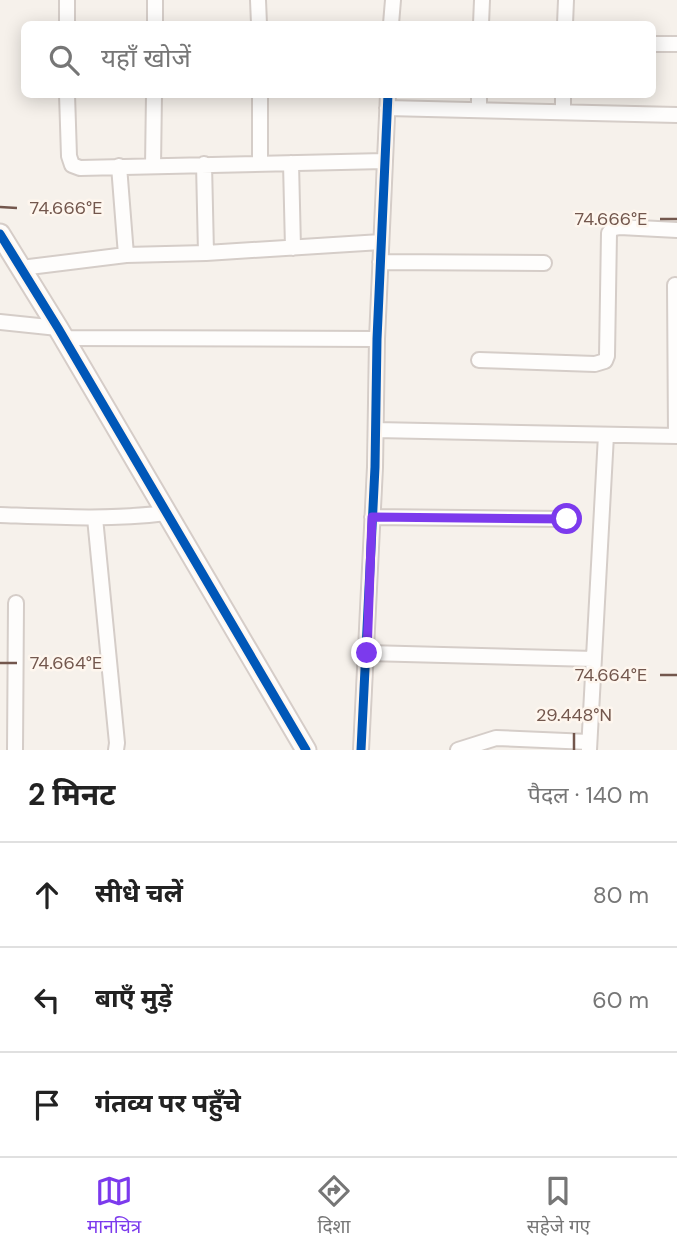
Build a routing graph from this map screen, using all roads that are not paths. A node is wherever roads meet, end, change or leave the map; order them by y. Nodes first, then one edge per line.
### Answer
1 (67, 0) edge
2 (155, 0) edge
3 (258, 0) edge
4 (393, 0) edge
5 (482, 0) edge
6 (566, 0) edge
7 (67, 21) edge
8 (155, 21) edge
9 (259, 21) edge
10 (391, 21) edge
11 (481, 21) edge
12 (565, 21) edge
13 (656, 44) edge
14 (677, 44) edge
15 (68, 98) edge
16 (154, 98) edge
17 (260, 98) edge
18 (480, 98) edge
19 (563, 98) edge
20 (388, 101) edge
21 (479, 110) junction
22 (563, 112) junction
23 (677, 115) edge
24 (384, 160) junction
25 (260, 163) junction
26 (291, 163) junction
27 (204, 164) junction
28 (119, 166) junction
29 (153, 166) junction
30 (677, 230) edge
31 (0, 234) edge
32 (381, 242) junction
33 (293, 248) junction
34 (206, 253) junction
35 (126, 255) junction
36 (380, 262) junction
37 (544, 263) dead end
38 (21, 268) junction
39 (675, 285) dead end
40 (0, 322) edge
41 (61, 333) junction
42 (377, 339) junction
43 (479, 360) dead end
44 (376, 430) junction
45 (606, 435) junction
46 (677, 436) edge
47 (166, 513) junction
48 (0, 515) edge
49 (372, 517) junction
50 (95, 518) junction
51 (567, 519) dead end
52 (16, 603) dead end
53 (367, 653) junction
54 (594, 659) junction
55 (589, 746) edge
56 (15, 750) edge
57 (116, 750) edge
58 (306, 750) edge
59 (361, 750) edge
60 (458, 750) edge

1 - 7 street
2 - 8 street
3 - 9 street
4 - 10 street
5 - 11 street
6 - 12 street
13 - 14 street
15 - 28 street
16 - 29 street
17 - 25 street
18 - 21 street
19 - 22 street
20 - 21 street
20 - 24 street
21 - 22 street
22 - 23 street
24 - 26 street
24 - 32 street
25 - 26 street
25 - 27 street
26 - 33 street
27 - 29 street
27 - 34 street
28 - 29 street
28 - 35 street
30 - 43 street
31 - 38 street
32 - 33 street
32 - 36 street
33 - 34 street
34 - 35 street
35 - 38 street
36 - 37 street
36 - 42 street
38 - 41 street
39 - 46 street
40 - 41 street
41 - 42 street
41 - 47 street
42 - 44 street
44 - 45 street
44 - 49 street
45 - 46 street
45 - 54 street
47 - 50 street
47 - 58 street
48 - 50 street
49 - 51 street
49 - 53 street
50 - 57 street
52 - 56 street
53 - 54 street
53 - 59 street
54 - 55 street
55 - 60 street

